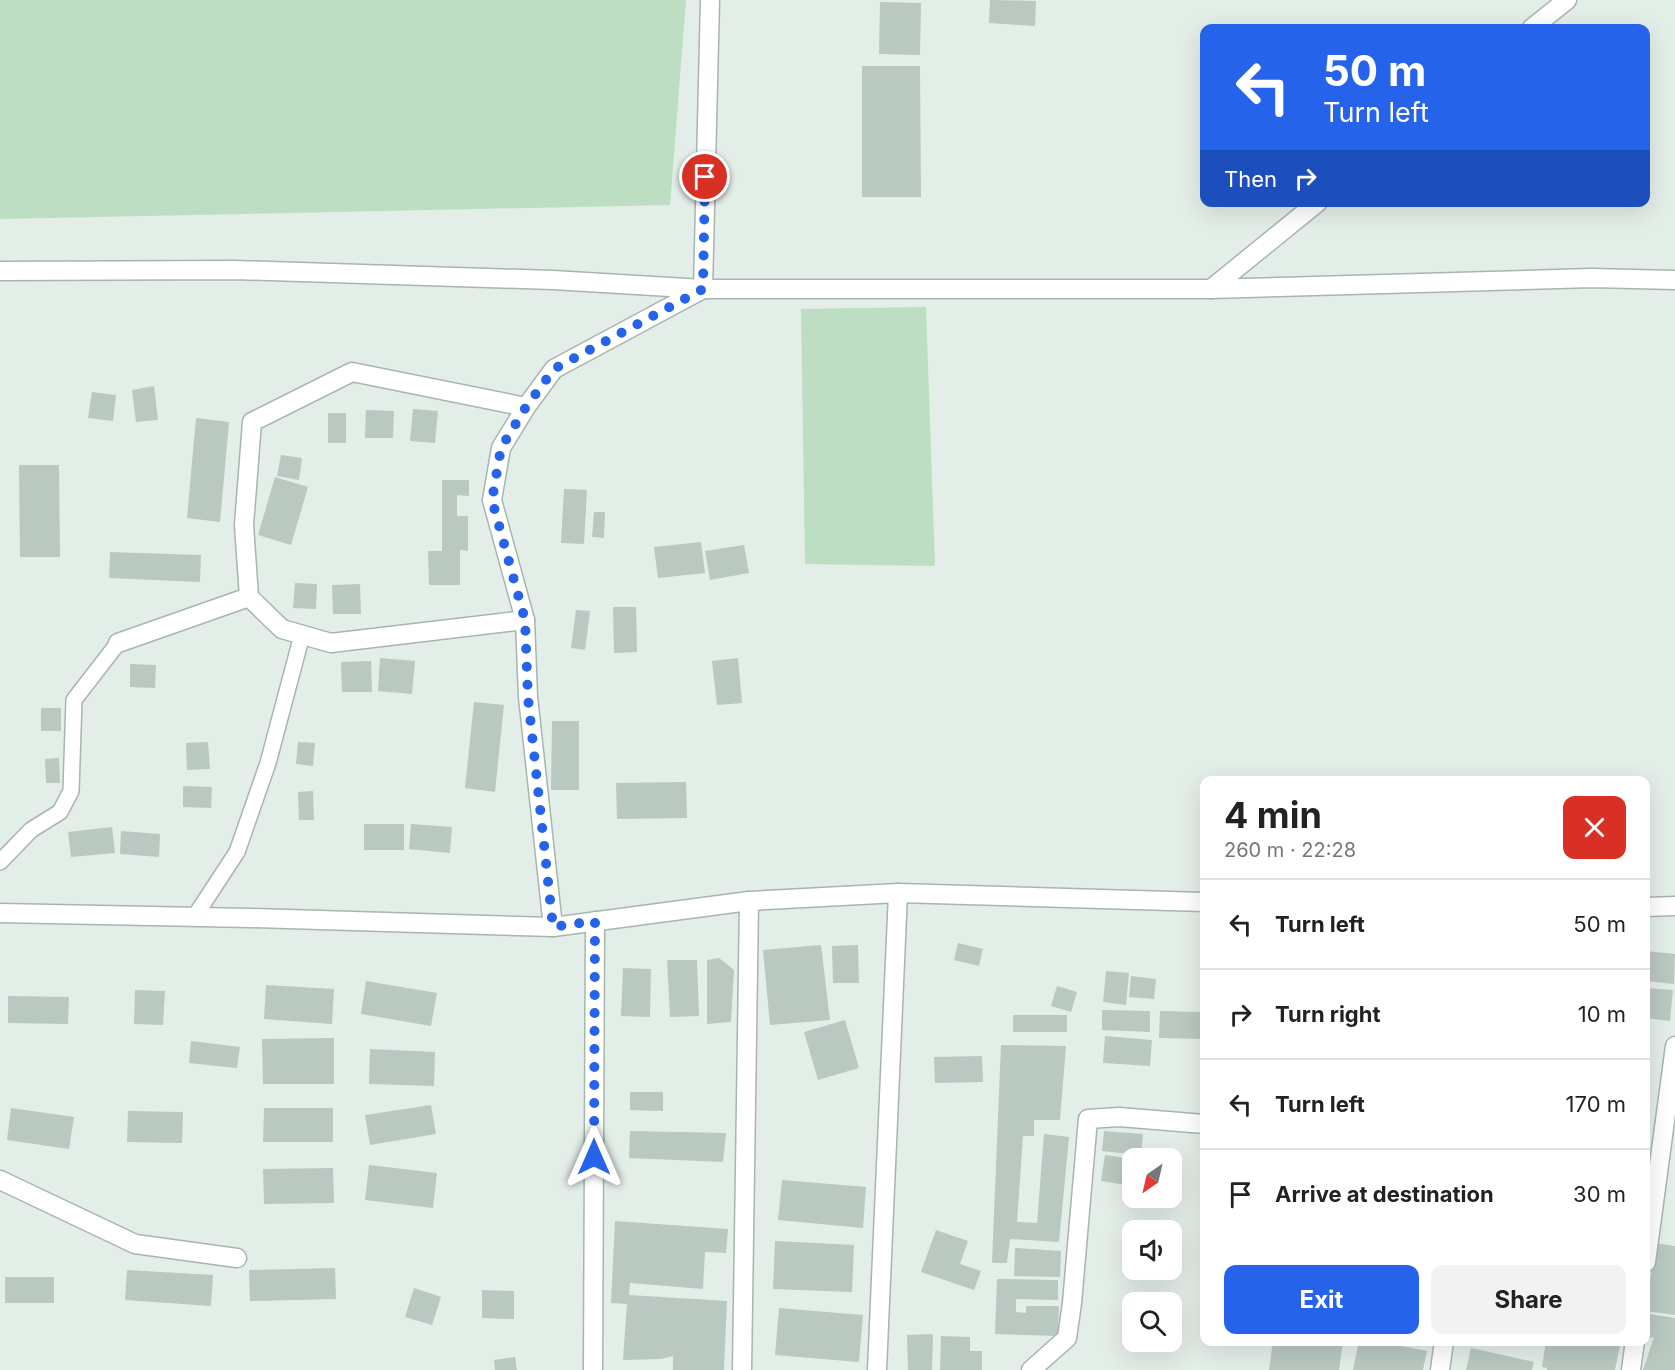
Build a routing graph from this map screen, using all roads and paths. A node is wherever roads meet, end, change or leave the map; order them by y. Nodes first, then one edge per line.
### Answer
1 (710, 0) edge
2 (1568, 0) edge
3 (1537, 24) edge
4 (1312, 207) edge
5 (0, 271) edge
6 (1675, 280) edge
7 (703, 289) junction
8 (1211, 289) junction
9 (526, 407) junction
10 (249, 597) junction
11 (525, 620) junction
12 (302, 635) junction
13 (118, 643) joint
14 (0, 862) edge
15 (898, 893) junction
16 (749, 901) junction
17 (1200, 902) edge
18 (1675, 906) edge
19 (1650, 907) edge
20 (0, 913) edge
21 (195, 916) junction
22 (595, 921) junction
23 (553, 927) junction
24 (1675, 1046) edge
25 (1200, 1124) edge
26 (0, 1180) edge
27 (1650, 1232) edge
28 (237, 1258) dead end
29 (1443, 1346) edge
30 (1634, 1346) edge
31 (593, 1370) edge
32 (742, 1370) edge
33 (877, 1370) edge
34 (1031, 1370) edge
35 (1440, 1370) edge
36 (1631, 1370) edge

1 - 7 street
2 - 3 street
4 - 8 street
5 - 7 street
6 - 8 street
7 - 8 street
7 - 9 street
9 - 10 street
9 - 11 street
10 - 12 street
10 - 13 street
11 - 12 street
11 - 23 street
12 - 21 lane
13 - 14 lane
15 - 16 street
15 - 17 street
15 - 33 street
16 - 22 street
16 - 32 street
18 - 19 street
20 - 21 street
21 - 23 street
22 - 23 street
22 - 31 street
24 - 27 street
25 - 34 street
26 - 28 street
29 - 35 street
30 - 36 street

